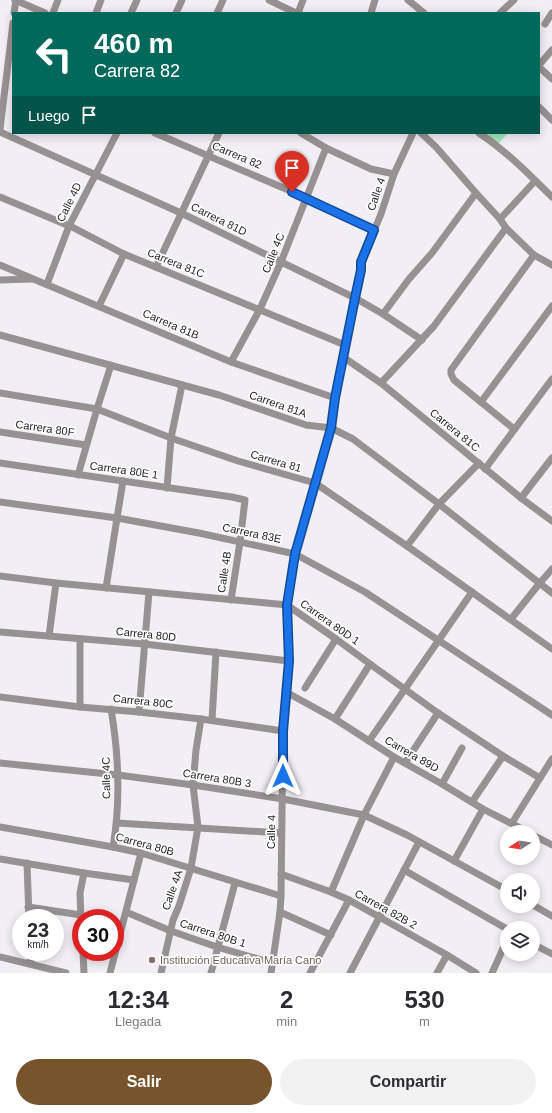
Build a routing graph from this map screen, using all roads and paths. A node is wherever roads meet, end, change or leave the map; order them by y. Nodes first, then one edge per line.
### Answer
1 (16, 0) edge
2 (58, 0) edge
3 (100, 0) edge
4 (137, 0) edge
5 (182, 0) edge
6 (223, 0) edge
7 (269, 0) edge
8 (303, 0) edge
9 (375, 0) edge
10 (408, 0) edge
11 (514, 0) edge
12 (14, 12) edge
13 (43, 12) edge
14 (53, 12) edge
15 (96, 12) edge
16 (131, 12) edge
17 (176, 12) edge
18 (217, 12) edge
19 (295, 12) edge
20 (297, 12) edge
21 (370, 12) edge
22 (423, 12) edge
23 (501, 12) edge
24 (552, 13) edge
25 (545, 24) dead end
26 (12, 41) edge
27 (552, 50) edge
28 (540, 65) edge
29 (540, 67) edge
30 (10, 76) edge
31 (552, 80) edge
32 (540, 108) edge
33 (552, 120) edge
34 (0, 131) edge
35 (116, 134) edge
36 (157, 134) edge
37 (219, 134) edge
38 (413, 134) edge
39 (422, 134) edge
40 (482, 134) edge
41 (311, 136) edge
42 (326, 148) junction
43 (209, 155) junction
44 (394, 174) junction
45 (95, 175) junction
46 (535, 181) junction
47 (476, 193) junction
48 (0, 197) edge
49 (552, 197) edge
50 (306, 198) junction
51 (181, 213) junction
52 (500, 218) junction
53 (69, 226) junction
54 (506, 228) junction
55 (374, 230) junction
56 (124, 254) junction
57 (534, 255) junction
58 (282, 262) junction
59 (0, 264) edge
60 (552, 265) edge
61 (156, 267) junction
62 (35, 279) junction
63 (0, 280) edge
64 (47, 284) junction
65 (355, 298) junction
66 (99, 306) junction
67 (552, 306) edge
68 (260, 309) junction
69 (383, 314) junction
70 (0, 335) edge
71 (422, 340) junction
72 (345, 345) junction
73 (343, 357) junction
74 (231, 362) junction
75 (111, 365) junction
76 (552, 380) edge
77 (381, 383) junction
78 (182, 385) junction
79 (0, 393) edge
80 (335, 398) junction
81 (480, 402) junction
82 (97, 409) junction
83 (331, 428) junction
84 (514, 429) junction
85 (0, 432) edge
86 (171, 438) junction
87 (86, 445) junction
88 (552, 458) edge
89 (0, 463) edge
90 (478, 463) junction
91 (485, 469) junction
92 (78, 475) junction
93 (124, 481) junction
94 (315, 484) junction
95 (167, 488) junction
96 (521, 498) junction
97 (246, 500) joint
98 (0, 502) edge
99 (439, 504) junction
100 (117, 518) junction
101 (552, 522) edge
102 (240, 542) junction
103 (407, 546) junction
104 (295, 554) junction
105 (552, 568) edge
106 (0, 576) edge
107 (56, 583) junction
108 (539, 584) junction
109 (106, 588) junction
110 (149, 592) junction
111 (472, 592) junction
112 (552, 593) edge
113 (231, 600) junction
114 (287, 605) junction
115 (511, 619) junction
116 (0, 632) edge
117 (49, 636) junction
118 (80, 639) junction
119 (336, 639) junction
120 (439, 641) junction
121 (144, 644) junction
122 (552, 649) edge
123 (216, 652) junction
124 (289, 661) junction
125 (370, 664) junction
126 (305, 688) dead end
127 (404, 688) junction
128 (286, 692) junction
129 (0, 697) edge
130 (80, 707) junction
131 (111, 709) junction
132 (139, 712) junction
133 (438, 713) junction
134 (552, 715) edge
135 (201, 719) junction
136 (335, 719) junction
137 (212, 720) junction
138 (283, 731) junction
139 (369, 741) junction
140 (462, 748) dead end
141 (503, 756) junction
142 (394, 757) junction
143 (552, 759) edge
144 (405, 762) junction
145 (0, 763) edge
146 (118, 775) junction
147 (540, 778) junction
148 (442, 784) junction
149 (193, 785) junction
150 (283, 799) junction
151 (472, 802) junction
152 (483, 809) junction
153 (364, 815) junction
154 (117, 823) junction
155 (512, 823) junction
156 (516, 825) edge
157 (0, 827) edge
158 (198, 827) junction
159 (281, 833) junction
160 (540, 839) edge
161 (418, 842) junction
162 (552, 845) edge
163 (113, 847) junction
164 (141, 853) junction
165 (0, 859) edge
166 (454, 861) junction
167 (27, 863) junction
168 (191, 868) junction
169 (404, 870) junction
170 (84, 874) junction
171 (281, 874) junction
172 (134, 880) junction
173 (235, 883) junction
174 (500, 886) edge
175 (331, 892) junction
176 (281, 896) junction
177 (349, 900) junction
178 (28, 907) joint
179 (81, 909) edge
180 (540, 909) edge
181 (126, 912) junction
182 (280, 912) junction
183 (72, 914) edge
184 (552, 916) edge
185 (379, 917) junction
186 (500, 925) edge
187 (171, 931) junction
188 (331, 935) junction
189 (218, 947) junction
190 (540, 948) edge
191 (552, 954) edge
192 (447, 955) junction
193 (500, 955) edge
194 (0, 957) edge
195 (31, 961) edge
196 (83, 961) edge
197 (272, 963) junction
198 (31, 964) junction
199 (66, 973) edge
200 (84, 973) edge
201 (110, 973) edge
202 (161, 973) edge
203 (211, 973) edge
204 (271, 973) edge
205 (310, 973) edge
206 (350, 973) edge
207 (437, 973) edge
208 (476, 973) edge
209 (492, 973) edge

1 - 12 street
1 - 13 street
2 - 14 street
3 - 15 street
4 - 16 street
5 - 17 street
6 - 18 street
7 - 19 street
8 - 20 street
9 - 21 street
10 - 22 street
11 - 23 street
24 - 25 street
26 - 30 street
27 - 28 street
29 - 31 street
30 - 34 street
32 - 33 street
34 - 45 street, Carrera 81D
35 - 45 street, Calle 4D
36 - 43 street, Carrera 82
37 - 43 street
38 - 44 street, Calle 4
39 - 47 street
40 - 46 street
41 - 42 street
42 - 44 street
42 - 50 street, Calle 4C
43 - 50 street, Carrera 82
43 - 51 street
44 - 55 street, Calle 4
45 - 51 street, Carrera 81D
45 - 53 street, Calle 4D
46 - 49 street
46 - 52 street
47 - 52 street
47 - 69 street
48 - 53 street, Carrera 81C
50 - 55 street, Carrera 82
50 - 58 street, Calle 4C
51 - 58 street, Carrera 81D
51 - 61 street
52 - 54 street
53 - 56 street, Carrera 81C
53 - 64 street, Calle 4D
54 - 57 street
54 - 71 street
55 - 65 street, Calle 4
56 - 61 street, Carrera 81C
56 - 66 street
57 - 60 street
57 - 81 street
58 - 65 street, Carrera 81D
58 - 68 street, Calle 4C
59 - 62 street, Carrera 81B
61 - 68 street, Carrera 81C
62 - 63 street
62 - 64 street, Carrera 81B
64 - 66 street, Carrera 81B
65 - 69 street, Carrera 81D
65 - 72 street, Calle 4
66 - 74 street, Carrera 81B
67 - 81 street
68 - 72 street, Carrera 81C
68 - 74 street, Calle 4C
69 - 71 street, Carrera 81D
70 - 75 street, Carrera 81A
71 - 77 street
72 - 73 street, Calle 4
73 - 77 street, Carrera 81C
73 - 80 street, Calle 4
74 - 80 street, Carrera 81B
75 - 78 street, Carrera 81A
75 - 82 street
76 - 84 street
77 - 90 street, Carrera 81C
78 - 83 street, Carrera 81A
78 - 86 street
79 - 82 street, Carrera 81
80 - 83 street, Calle 4
81 - 84 street
82 - 86 street, Carrera 81
82 - 87 street
83 - 94 street, Calle 4
83 - 99 street, Carrera 81A
84 - 91 street
85 - 87 street, Carrera 80F
86 - 94 street, Carrera 81
86 - 95 street
87 - 92 street
88 - 96 street
89 - 92 street, Carrera 80E 1
90 - 91 street, Carrera 81C
90 - 99 street
91 - 96 street, Carrera 81C
92 - 93 street, Carrera 80E 1
93 - 95 street, Carrera 80E 1
93 - 100 street
94 - 103 street, Carrera 81
94 - 104 street, Calle 4
95 - 97 street, Carrera 80E 1
96 - 101 street, Carrera 81C
97 - 102 street, Calle 4B
98 - 100 street, Carrera 83E
99 - 103 street
99 - 108 street, Carrera 81A
100 - 102 street, Carrera 83E
100 - 109 street
102 - 104 street, Carrera 83E
102 - 113 street, Calle 4B
103 - 111 street, Carrera 81
104 - 114 street, Calle 4
104 - 120 street, Carrera 83E
105 - 108 street
106 - 107 street, Carrera 80D 1
107 - 109 street, Carrera 80D 1
107 - 117 street
108 - 112 street, Carrera 81A
108 - 115 street
109 - 110 street, Carrera 80D 1
110 - 113 street, Carrera 80D 1
110 - 121 street
111 - 115 street, Carrera 81
111 - 120 street
113 - 114 street, Carrera 80D 1
114 - 119 street, Carrera 80D 1
114 - 124 street, Calle 4
115 - 122 street, Carrera 81
116 - 117 street, Carrera 80D
117 - 118 street, Carrera 80D
118 - 121 street, Carrera 80D
118 - 130 street
119 - 125 street, Carrera 80D 1
119 - 126 street
120 - 127 street
120 - 134 street, Carrera 83E
121 - 123 street, Carrera 80D
121 - 132 street
123 - 124 street, Carrera 80D
123 - 137 street
124 - 128 street, Calle 4
125 - 127 street, Carrera 80D 1
125 - 136 street
127 - 133 street, Carrera 80D 1
127 - 139 street
128 - 136 street, Carrera 89D
128 - 138 street, Calle 4
129 - 130 street, Carrera 80C
130 - 131 street, Carrera 80C
131 - 132 street, Carrera 80C
131 - 146 street, Calle 4C
132 - 135 street, Carrera 80C
133 - 141 street, Carrera 80D 1
133 - 144 street
135 - 137 street, Carrera 80C
135 - 149 street, Calle 4A
136 - 139 street, Carrera 89D
137 - 138 street, Carrera 80C
138 - 150 street, Calle 4
139 - 142 street, Carrera 89D
140 - 148 street
141 - 147 street, Carrera 80D 1
141 - 151 street
142 - 144 street, Carrera 89D
142 - 153 street
143 - 147 street
144 - 148 street, Carrera 89D
145 - 146 street, Carrera 80B 3
146 - 149 street, Carrera 80B 3
146 - 154 street, Calle 4C
147 - 155 street
148 - 151 street, Carrera 89D
149 - 150 street, Carrera 80B 3
149 - 158 street, Calle 4A
150 - 153 street, Carrera 80B 3
150 - 159 street, Calle 4
151 - 152 street, Carrera 89D
152 - 155 street, Carrera 89D
152 - 166 street
153 - 161 street, Carrera 80B 3
153 - 175 street
154 - 158 street
154 - 163 street, Calle 4C
155 - 156 street, Carrera 89D
157 - 163 street, Carrera 80B
158 - 159 street
158 - 168 street, Calle 4A
159 - 171 street, Calle 4
160 - 162 street
161 - 166 street, Carrera 80B 3
161 - 169 street
163 - 164 street, Carrera 80B
164 - 168 street, Carrera 80B
164 - 172 street
165 - 167 street
166 - 174 street, Carrera 80B 3
167 - 170 street
167 - 178 street
168 - 173 street, Carrera 80B
168 - 187 street, Calle 4A
169 - 185 street
169 - 186 street
170 - 172 street
170 - 179 street
171 - 175 street, Carrera 82B 2
171 - 176 street, Calle 4
172 - 181 street
173 - 176 street, Carrera 80B
173 - 189 street
175 - 177 street, Carrera 82B 2
176 - 182 street, Calle 4
177 - 185 street, Carrera 82B 2
177 - 188 street
178 - 183 street
180 - 184 street
181 - 187 street, Carrera 80B 1
181 - 201 street
182 - 188 street
182 - 197 street, Calle 4
185 - 192 street, Carrera 82B 2
185 - 206 street
187 - 189 street, Carrera 80B 1
187 - 202 street, Calle 4A
188 - 205 street
189 - 197 street, Carrera 80B 1
189 - 203 street
190 - 191 street
192 - 207 street
192 - 208 street, Carrera 82B 2
193 - 209 street
194 - 198 street
195 - 198 street
196 - 200 street
197 - 204 street, Calle 4
198 - 199 street

